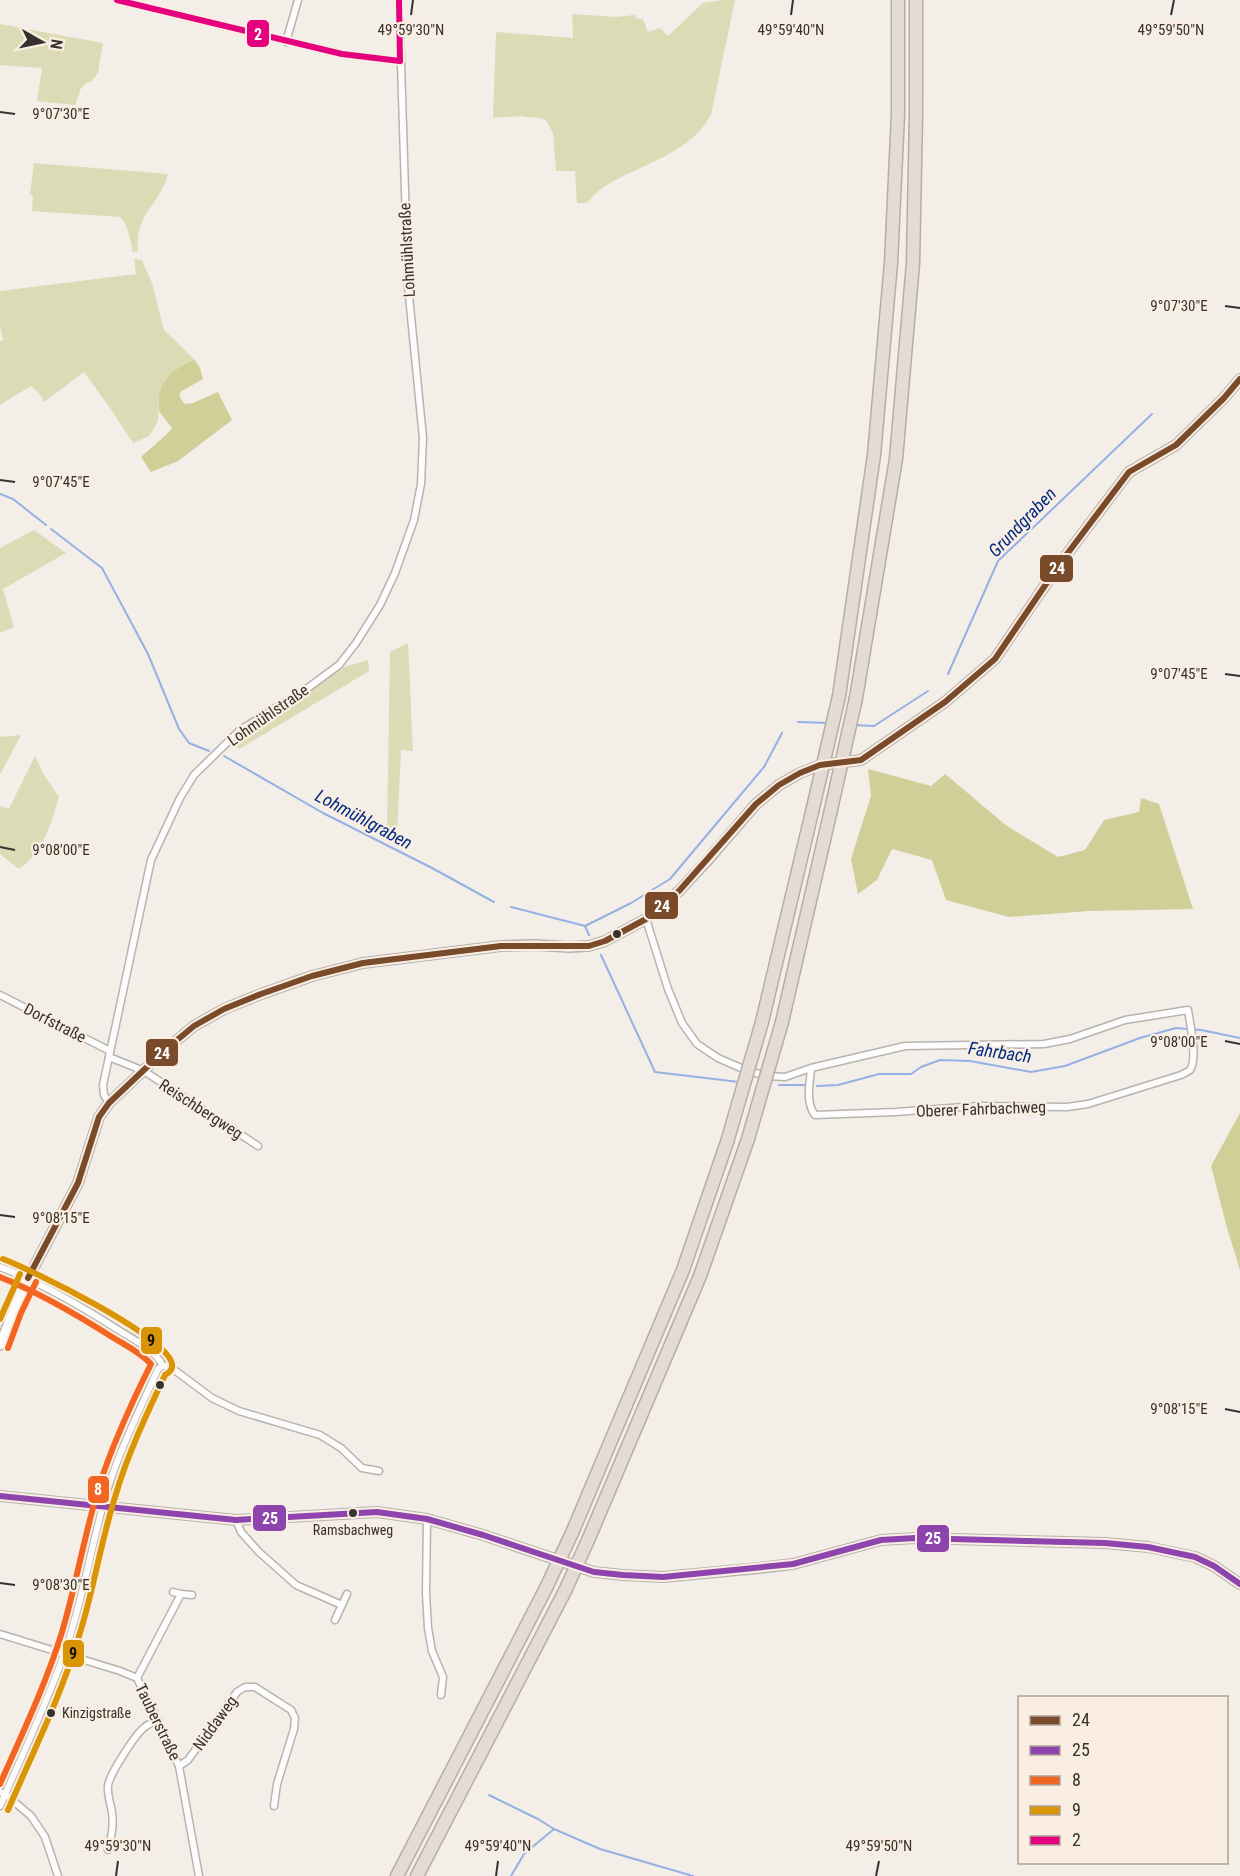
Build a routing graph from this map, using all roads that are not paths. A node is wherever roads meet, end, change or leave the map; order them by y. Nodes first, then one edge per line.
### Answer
1 (117, 0) edge
2 (298, 0) edge
3 (399, 0) edge
4 (898, 0) edge
5 (916, 0) edge
6 (132, 2) edge
7 (286, 42) junction
8 (400, 61) junction
9 (1240, 379) edge
10 (646, 920) junction
11 (0, 995) edge
12 (110, 1054) junction
13 (811, 1068) junction
14 (144, 1071) junction
15 (109, 1104) junction
16 (258, 1146) dead end
17 (0, 1267) edge
18 (28, 1278) junction
19 (0, 1345) edge
20 (163, 1366) junction
21 (379, 1471) dead end
22 (0, 1496) edge
23 (103, 1507) junction
24 (427, 1519) junction
25 (236, 1520) junction
26 (1240, 1584) edge
27 (172, 1592) dead end
28 (182, 1594) junction
29 (347, 1594) dead end
30 (192, 1595) dead end
31 (342, 1605) junction
32 (335, 1620) dead end
33 (0, 1634) edge
34 (65, 1653) junction
35 (137, 1678) junction
36 (441, 1695) dead end
37 (158, 1720) junction
38 (179, 1766) junction
39 (2, 1793) edge
40 (0, 1806) edge
41 (274, 1806) dead end
42 (108, 1850) dead end
43 (58, 1876) edge
44 (199, 1876) edge
45 (397, 1876) edge
46 (417, 1876) edge

1 - 6 street
2 - 7 street
3 - 8 street, Lohmühlstraße
4 - 45 highway, bridge
5 - 46 highway, bridge
6 - 7 street
7 - 8 street
8 - 12 street, Lohmühlstraße
9 - 10 street
10 - 13 street
10 - 14 street
11 - 12 street, Dorfstraße
12 - 14 street, Dorfstraße
12 - 15 street, Lohmühlstraße
13 - 13 street, Oberer Fahrbachweg
14 - 15 street
14 - 16 street, Reischbergweg
15 - 18 street
17 - 18 street
18 - 19 street
18 - 20 street
20 - 21 street
20 - 23 street
22 - 23 street
23 - 25 street
23 - 34 street
24 - 25 street
24 - 26 street
24 - 36 street
25 - 31 street
27 - 28 street
28 - 30 street
28 - 35 street
29 - 31 street
31 - 32 street
33 - 34 street, Tauberstraße
34 - 35 street, Tauberstraße
34 - 39 street
35 - 37 street, Tauberstraße
37 - 38 street, Tauberstraße
37 - 42 street
38 - 41 street, Niddaweg
38 - 44 street, Tauberstraße
39 - 40 street
39 - 43 street

